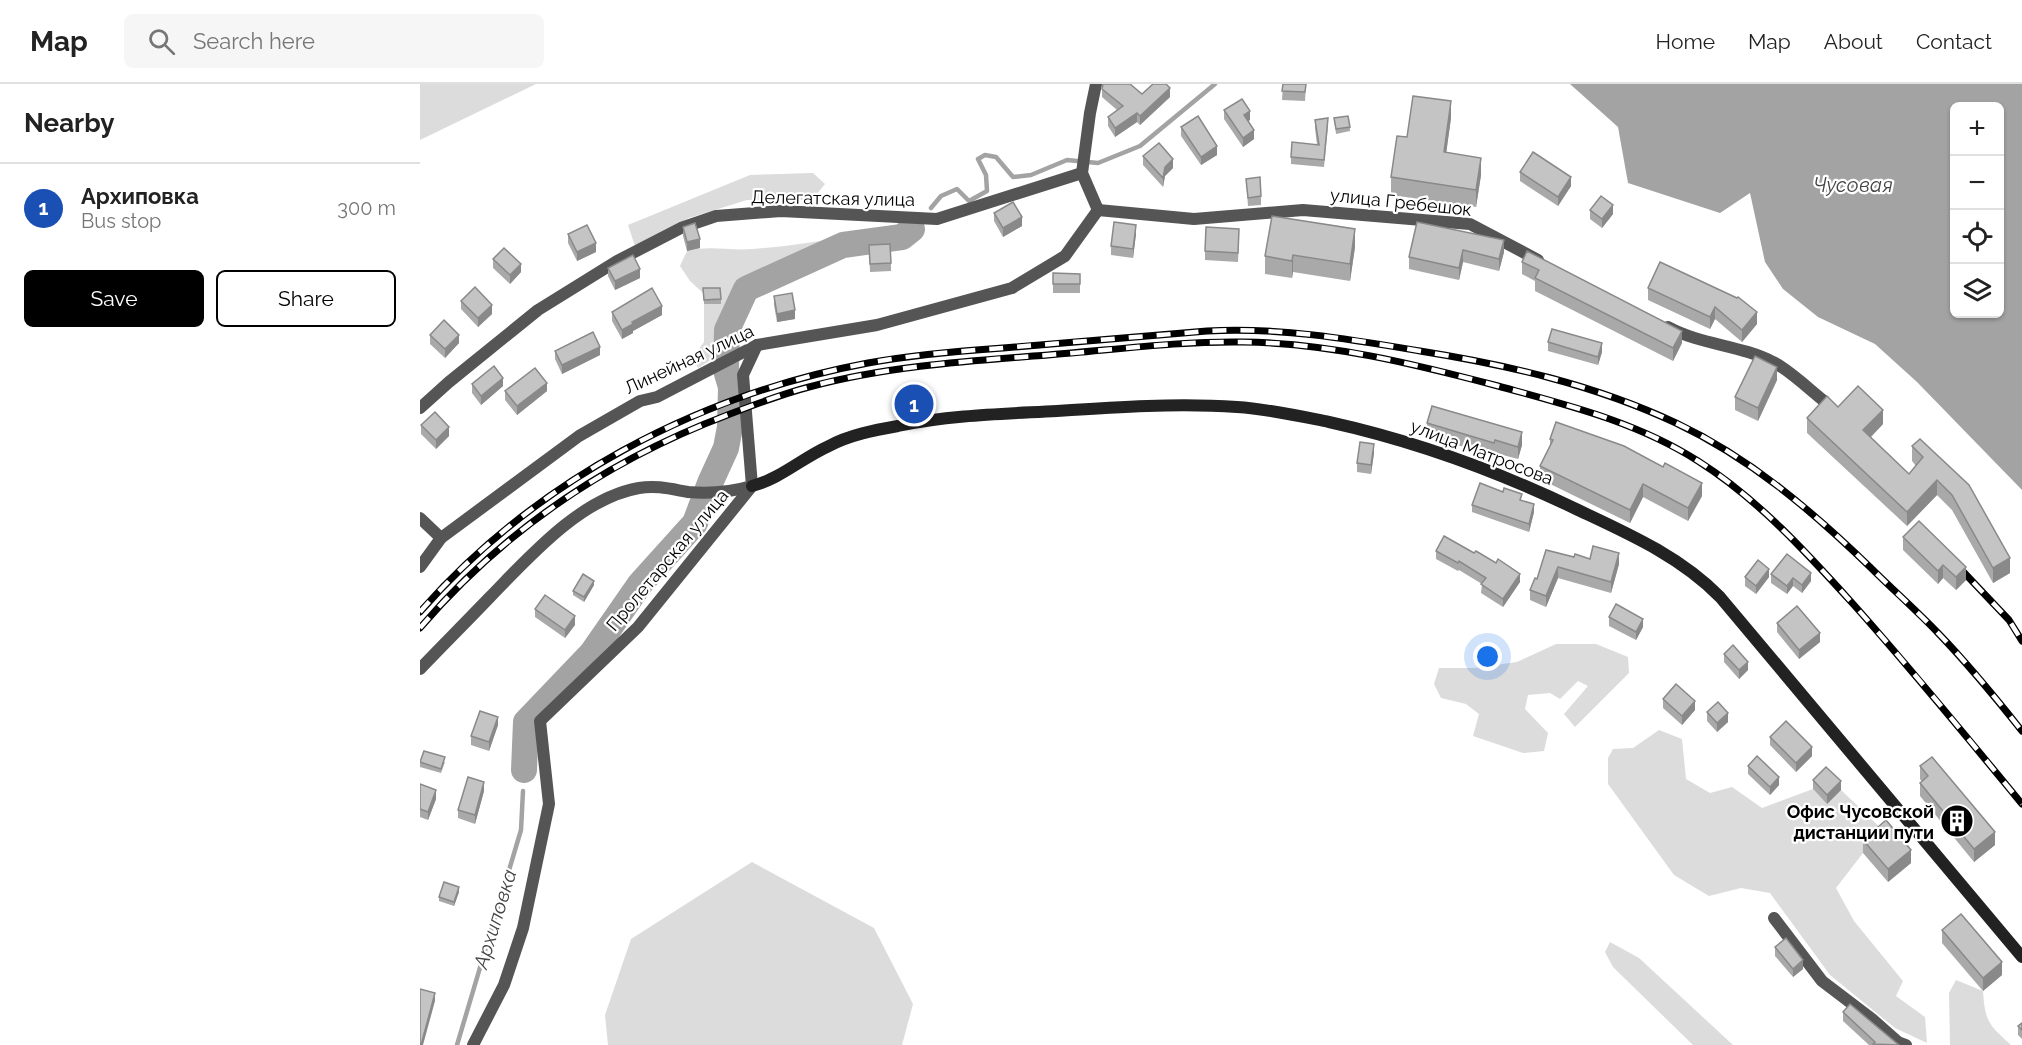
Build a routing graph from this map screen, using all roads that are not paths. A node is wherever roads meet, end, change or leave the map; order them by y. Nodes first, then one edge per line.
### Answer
1 (1096, 84) edge
2 (1082, 173) junction
3 (1098, 210) junction
4 (1545, 263) edge
5 (1661, 324) edge
6 (758, 345) junction
7 (1824, 401) edge
8 (420, 408) edge
9 (752, 486) junction
10 (420, 518) edge
11 (441, 538) junction
12 (420, 567) edge
13 (420, 669) edge
14 (1774, 918) dead end
15 (2022, 957) edge
16 (473, 1045) edge
17 (1906, 1045) edge

1 - 2 street
2 - 3 street
2 - 8 street, Делегатская улица
3 - 4 street, улица Гребешок
3 - 6 street, Линейная улица
5 - 7 street
6 - 9 street
6 - 11 street, Линейная улица
9 - 13 street
9 - 15 street, улица Матросова
9 - 16 street, Пролетарская улица
10 - 11 street
11 - 12 street, Линейная улица
14 - 17 street

